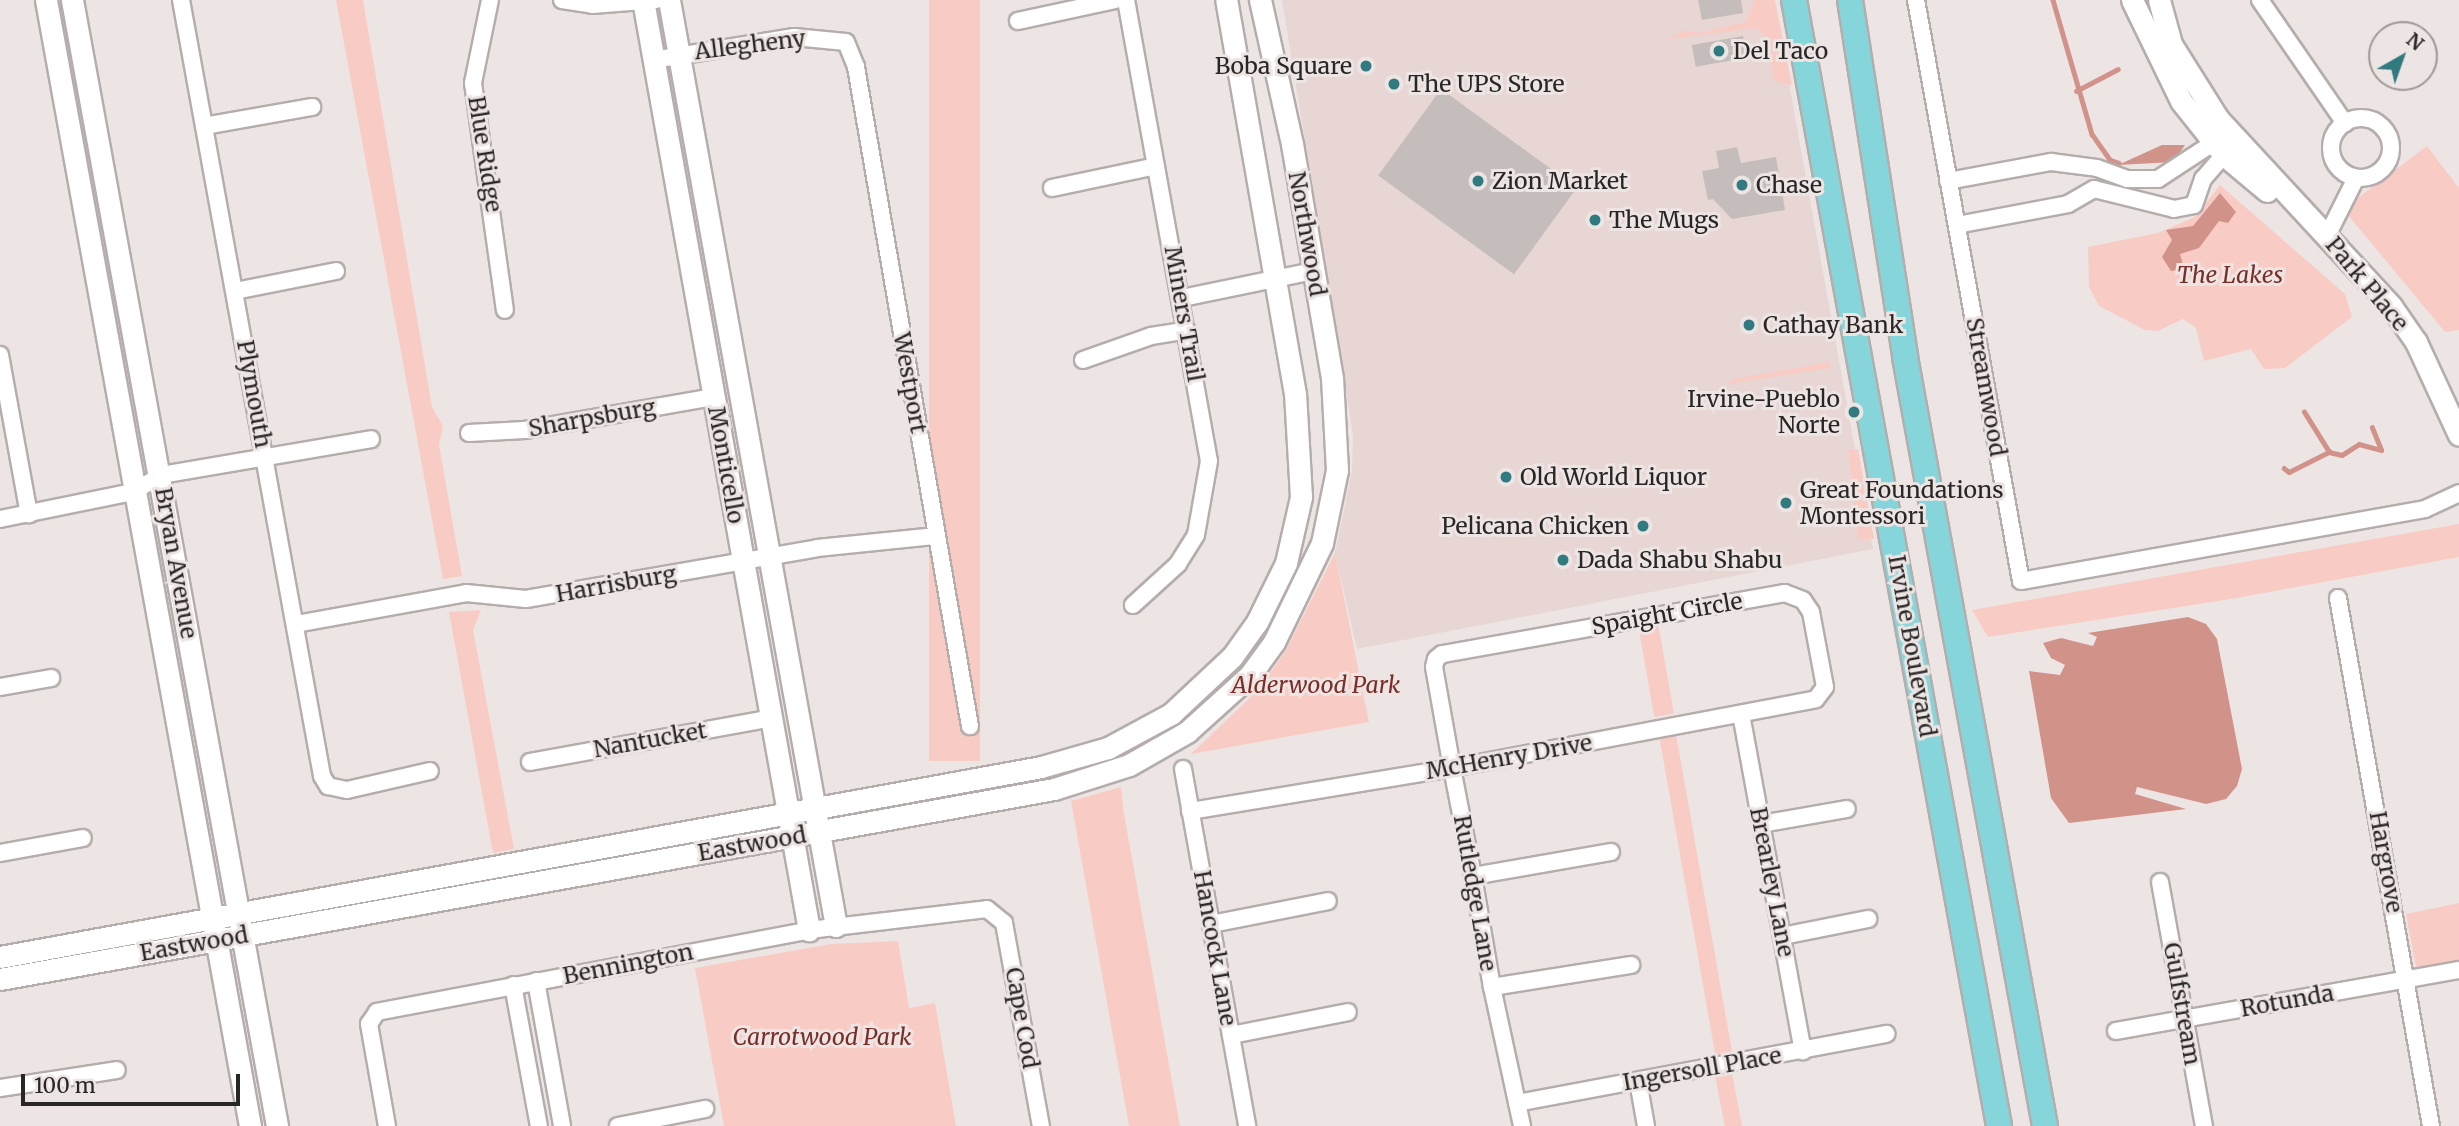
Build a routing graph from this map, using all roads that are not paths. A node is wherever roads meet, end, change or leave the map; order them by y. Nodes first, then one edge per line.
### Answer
1 (46, 0) edge
2 (72, 0) edge
3 (181, 0) edge
4 (490, 0) edge
5 (562, 0) edge
6 (648, 0) edge
7 (669, 0) edge
8 (1115, 0) edge
9 (1126, 0) edge
10 (1226, 0) edge
11 (1260, 0) edge
12 (1794, 0) edge
13 (1916, 0) edge
14 (2132, 0) edge
15 (2159, 0) edge
16 (2260, 0) edge
17 (1848, 4) edge
18 (1018, 21) dead end
19 (846, 42) joint
20 (677, 55) junction
21 (653, 60) junction
22 (312, 107) dead end
23 (2345, 123) junction
24 (205, 126) junction
25 (2219, 149) junction
26 (1156, 166) junction
27 (2356, 178) junction
28 (1948, 180) junction
29 (1052, 188) dead end
30 (2304, 215) junction
31 (1957, 225) junction
32 (2327, 236) junction
33 (336, 271) dead end
34 (1314, 271) junction
35 (1275, 277) junction
36 (235, 291) junction
37 (1182, 298) junction
38 (505, 310) dead end
39 (1186, 330) junction
40 (0, 355) edge
41 (1083, 360) dead end
42 (714, 397) junction
43 (469, 433) dead end
44 (2459, 435) edge
45 (371, 439) dead end
46 (265, 456) junction
47 (1302, 467) joint
48 (1337, 470) joint
49 (161, 475) junction
50 (133, 492) junction
51 (2459, 493) edge
52 (29, 514) junction
53 (0, 519) edge
54 (936, 536) junction
55 (768, 557) junction
56 (743, 561) junction
57 (2338, 598) dead end
58 (1133, 605) dead end
59 (296, 624) junction
60 (1436, 659) joint
61 (51, 678) dead end
62 (0, 687) edge
63 (1824, 692) joint
64 (1741, 714) junction
65 (771, 718) junction
66 (970, 726) dead end
67 (530, 762) dead end
68 (1452, 768) junction
69 (1183, 769) dead end
70 (430, 771) dead end
71 (813, 807) junction
72 (1847, 808) dead end
73 (789, 811) junction
74 (1190, 811) junction
75 (1761, 824) junction
76 (818, 833) junction
77 (82, 838) dead end
78 (793, 838) junction
79 (1611, 852) dead end
80 (0, 853) edge
81 (1473, 876) junction
82 (2160, 882) dead end
83 (1328, 901) dead end
84 (997, 913) joint
85 (1868, 919) dead end
86 (1211, 923) junction
87 (241, 925) junction
88 (836, 926) junction
89 (215, 930) junction
90 (810, 930) junction
91 (1782, 936) junction
92 (0, 957) edge
93 (1631, 964) dead end
94 (2459, 970) edge
95 (0, 979) edge
96 (2406, 980) junction
97 (536, 981) junction
98 (513, 985) junction
99 (1492, 987) junction
100 (1348, 1012) dead end
101 (2185, 1019) junction
102 (2116, 1031) dead end
103 (1887, 1034) dead end
104 (1231, 1035) junction
105 (1803, 1051) junction
106 (117, 1070) dead end
107 (1638, 1081) junction
108 (0, 1088) edge
109 (1517, 1103) junction
110 (705, 1109) dead end
111 (250, 1126) edge
112 (277, 1126) edge
113 (387, 1126) edge
114 (539, 1126) edge
115 (562, 1126) edge
116 (618, 1126) edge
117 (1041, 1126) edge
118 (1247, 1126) edge
119 (1522, 1126) edge
120 (1646, 1126) edge
121 (1999, 1126) edge
122 (2045, 1126) edge
123 (2204, 1126) edge
124 (2431, 1126) edge

1 - 50 street, Bryan Avenue
2 - 49 street, Bryan Avenue
3 - 24 street, Plymouth
4 - 38 street, Blue Ridge
5 - 6 street
6 - 21 street, Monticello
7 - 20 street, Monticello
8 - 18 street
9 - 26 street, Miners Trail
10 - 35 street, Northwood
11 - 34 street, Northwood
12 - 121 main road, Irvine Boulevard
13 - 28 street, Streamwood
14 - 25 street, Park Place
15 - 30 street, Park Place
16 - 23 street
17 - 122 main road, Irvine Boulevard
19 - 20 street, Allegheny
19 - 54 street, Westport
20 - 21 street, Allegheny
20 - 55 street, Monticello
21 - 42 street, Monticello
22 - 24 street
23 - 27 street
23 - 27 street
24 - 36 street, Plymouth
25 - 28 street
25 - 30 street, Park Place
25 - 31 street
26 - 29 street
26 - 37 street, Miners Trail
27 - 32 street
28 - 31 street, Streamwood
30 - 32 street, Park Place
31 - 51 street, Streamwood
32 - 44 street, Park Place
33 - 36 street
34 - 35 street
34 - 48 street, Northwood
35 - 37 street
35 - 47 street, Northwood
36 - 46 street, Plymouth
37 - 39 street, Miners Trail
39 - 41 street
39 - 58 street, Miners Trail
40 - 52 street
42 - 43 street, Sharpsburg
42 - 56 street, Monticello
45 - 46 street
46 - 49 street
46 - 59 street, Plymouth
47 - 71 street, Eastwood
48 - 76 street, Eastwood
49 - 50 street
49 - 87 street, Bryan Avenue
50 - 52 street
50 - 89 street, Bryan Avenue
52 - 53 street
54 - 55 street, Harrisburg
54 - 66 street, Westport
55 - 56 street, Harrisburg
55 - 71 street, Monticello
56 - 59 street, Harrisburg
56 - 65 street, Monticello
57 - 96 street, Hargrove
59 - 70 street, Plymouth
60 - 63 street, Spaight Circle
60 - 68 street, Rutledge Lane
61 - 62 street
63 - 64 street, McHenry Drive
64 - 68 street, McHenry Drive
64 - 75 street, Brearley Lane
65 - 67 street, Nantucket
65 - 73 street, Monticello
68 - 74 street, McHenry Drive
68 - 81 street, Rutledge Lane
69 - 74 street, Hancock Lane
71 - 73 street, Eastwood
71 - 76 street, Monticello
72 - 75 street
73 - 78 street, Monticello
73 - 87 street, Eastwood
74 - 86 street, Hancock Lane
75 - 91 street, Brearley Lane
76 - 78 street, Eastwood
76 - 88 street, Monticello
77 - 80 street
78 - 87 street, Eastwood
78 - 90 street, Monticello
79 - 81 street
81 - 99 street, Rutledge Lane
82 - 101 street, Gulfstream
83 - 86 street
84 - 88 street, Bennington
84 - 117 street, Cape Cod
85 - 91 street
86 - 104 street, Hancock Lane
87 - 89 street, Eastwood
87 - 112 street, Bryan Avenue
88 - 90 street, Bennington
89 - 92 street, Eastwood
89 - 95 street, Eastwood
89 - 111 street, Bryan Avenue
90 - 97 street, Bennington
91 - 105 street, Brearley Lane
93 - 99 street
94 - 96 street, Rotunda
96 - 101 street, Rotunda
96 - 124 street, Hargrove
97 - 98 street, Bennington
97 - 115 street
98 - 113 street, Bennington
98 - 114 street
99 - 109 street, Rutledge Lane
100 - 104 street
101 - 102 street, Rotunda
101 - 123 street, Gulfstream
103 - 105 street, Ingersoll Place
104 - 118 street, Hancock Lane
105 - 107 street, Ingersoll Place
106 - 108 street
107 - 109 street, Ingersoll Place
107 - 120 street
109 - 119 street, Rutledge Lane
110 - 116 street

